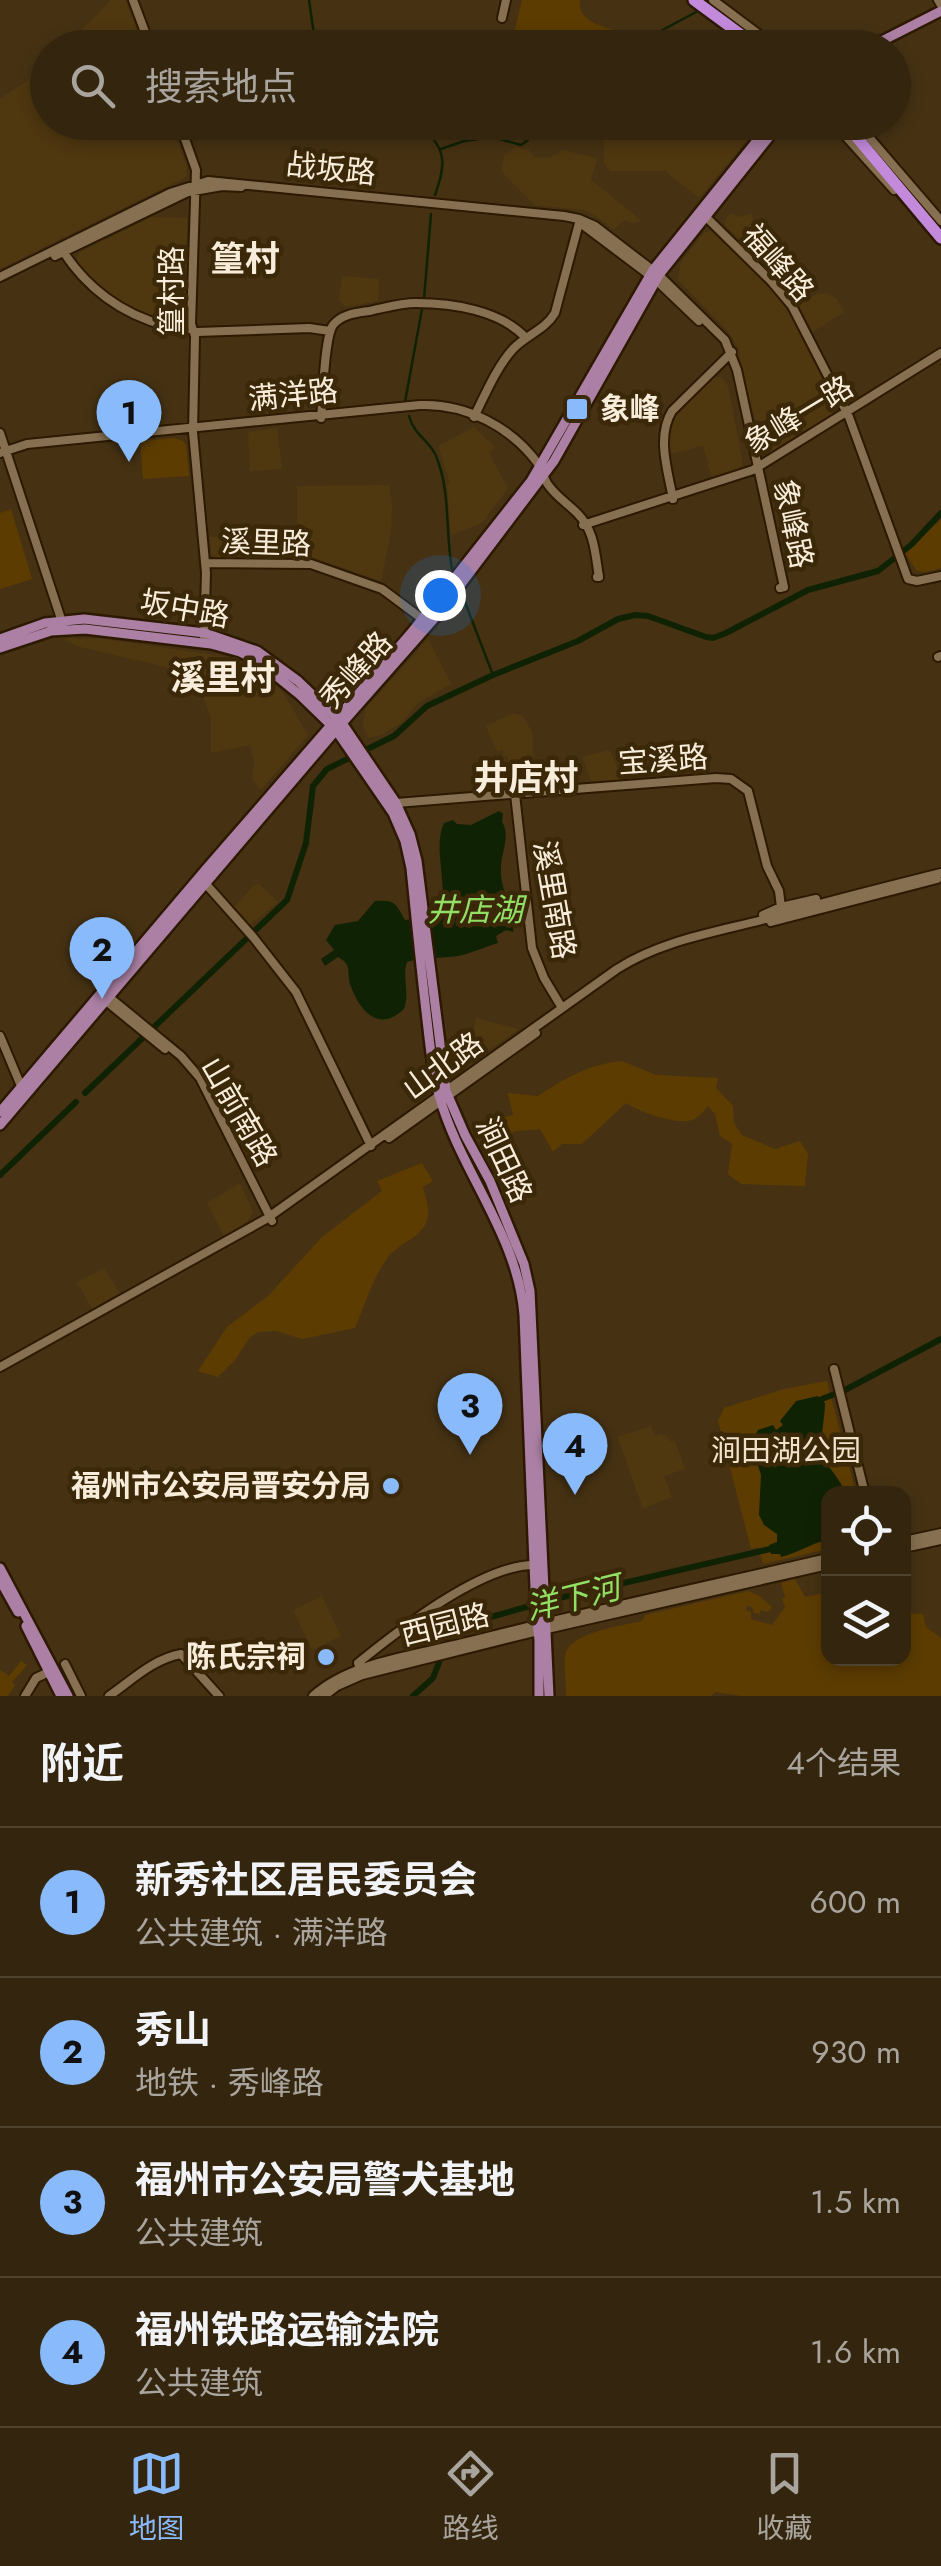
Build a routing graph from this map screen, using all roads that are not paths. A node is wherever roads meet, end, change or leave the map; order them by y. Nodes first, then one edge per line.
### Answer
1 (133, 0) edge
2 (506, 0) edge
3 (686, 0) edge
4 (720, 1) edge
5 (700, 5) edge
6 (940, 8) edge
7 (502, 18) dead end
8 (144, 30) edge
9 (728, 30) edge
10 (734, 30) edge
11 (739, 30) edge
12 (754, 30) edge
13 (900, 30) edge
14 (907, 30) edge
15 (185, 140) edge
16 (758, 140) edge
17 (766, 140) edge
18 (849, 140) edge
19 (864, 140) edge
20 (866, 140) edge
21 (196, 186) junction
22 (703, 214) junction
23 (579, 224) junction
24 (941, 225) edge
25 (941, 240) edge
26 (62, 250) junction
27 (655, 275) junction
28 (0, 280) edge
29 (192, 330) junction
30 (330, 331) junction
31 (526, 338) junction
32 (730, 353) junction
33 (941, 355) edge
34 (848, 415) junction
35 (474, 416) junction
36 (321, 417) junction
37 (193, 430) junction
38 (0, 433) edge
39 (2, 450) edge
40 (756, 471) junction
41 (541, 473) junction
42 (673, 499) junction
43 (586, 526) junction
44 (205, 564) junction
45 (941, 574) edge
46 (426, 622) junction
47 (61, 625) junction
48 (205, 638) junction
49 (0, 639) edge
50 (0, 648) edge
51 (337, 724) junction
52 (358, 754) junction
53 (515, 794) junction
54 (396, 803) junction
55 (941, 876) edge
56 (205, 884) junction
57 (840, 898) junction
58 (781, 907) junction
59 (712, 932) junction
60 (108, 999) junction
61 (562, 1008) junction
62 (0, 1036) edge
63 (22, 1086) junction
64 (443, 1097) junction
65 (0, 1112) edge
66 (0, 1125) edge
67 (372, 1148) junction
68 (269, 1220) junction
69 (832, 1369) dead end
70 (0, 1370) edge
71 (861, 1486) edge
72 (941, 1537) edge
73 (911, 1543) edge
74 (821, 1563) edge
75 (534, 1564) junction
76 (0, 1568) edge
77 (0, 1580) edge
78 (539, 1598) junction
79 (541, 1622) junction
80 (444, 1651) junction
81 (65, 1664) dead end
82 (360, 1670) junction
83 (49, 1672) junction
84 (26, 1696) edge
85 (64, 1696) edge
86 (80, 1696) edge
87 (108, 1696) edge
88 (219, 1696) edge
89 (314, 1696) edge
90 (324, 1696) edge
91 (539, 1696) edge
92 (549, 1696) edge

1 - 8 main road
2 - 7 main road
3 - 5 main road
4 - 12 main road
5 - 9 main road
5 - 10 highway
5 - 11 highway
6 - 13 main road
6 - 14 main road
15 - 21 main road, 篁村路
16 - 22 main road
17 - 22 main road, 秀峰路
18 - 25 main road
19 - 25 highway
20 - 24 highway
21 - 23 main road, 战坂路
21 - 26 main road, 战坂路
21 - 27 main road, 战坂路
21 - 29 main road, 篁村路
22 - 27 main road, 秀峰路
22 - 34 main road, 福峰路
23 - 27 main road, 战坂路
23 - 31 main road
26 - 28 main road, 战坂路
26 - 29 main road
27 - 32 main road, 象峰路
27 - 41 main road, 秀峰路
29 - 30 main road
29 - 37 main road, 篁村路
30 - 31 main road
30 - 36 main road
31 - 35 main road
32 - 40 main road, 象峰路
32 - 42 main road
33 - 34 main road, 象峰一路
34 - 40 main road, 象峰一路
34 - 45 main road, 福峰路
35 - 36 main road, 满洋路
35 - 41 main road, 满洋路
36 - 37 main road, 满洋路
37 - 39 main road, 满洋路
37 - 44 main road, 篁村路
38 - 39 main road
39 - 47 main road
40 - 40 main road, 象峰路
40 - 42 main road, 象峰一路
41 - 43 main road, 满洋路
41 - 46 main road, 秀峰路
42 - 43 main road, 象峰一路
43 - 43 main road
44 - 46 main road, 溪里路
44 - 48 main road, 篁村路
46 - 51 main road, 秀峰路
47 - 48 main road, 坂中路
47 - 49 main road, 坂中路
47 - 50 main road, 坂中路
48 - 51 main road, 坂中路
51 - 52 main road, 涧田路
51 - 56 main road, 秀峰路
51 - 63 main road, 秀峰路
52 - 54 main road, 涧田路
52 - 64 main road, 涧田路
53 - 54 main road, 宝溪路
53 - 58 main road, 宝溪路
53 - 61 main road, 溪里南路
54 - 64 main road, 涧田路
55 - 57 main road, 山北路
55 - 64 main road, 山北路
56 - 60 main road, 秀峰路
56 - 67 main road
57 - 58 main road
57 - 59 main road, 山北路
58 - 59 main road
59 - 61 main road, 山北路
60 - 66 main road, 秀峰路
60 - 68 main road, 山前南路
61 - 64 main road, 山北路
62 - 63 main road
63 - 65 main road, 秀峰路
64 - 67 main road, 山北路
64 - 75 main road, 涧田路
64 - 78 main road, 涧田路
67 - 68 main road, 山北路
68 - 70 main road, 山北路
69 - 71 main road
72 - 73 main road
74 - 79 main road, 西园路
75 - 78 main road, 涧田路
75 - 82 main road
76 - 85 main road
77 - 83 main road
78 - 79 main road
79 - 80 main road, 西园路
79 - 91 main road
79 - 92 main road
80 - 82 main road, 西园路
80 - 90 main road, 西园路
81 - 86 main road
82 - 89 main road, 西园路
83 - 84 main road
83 - 85 main road
87 - 88 main road

